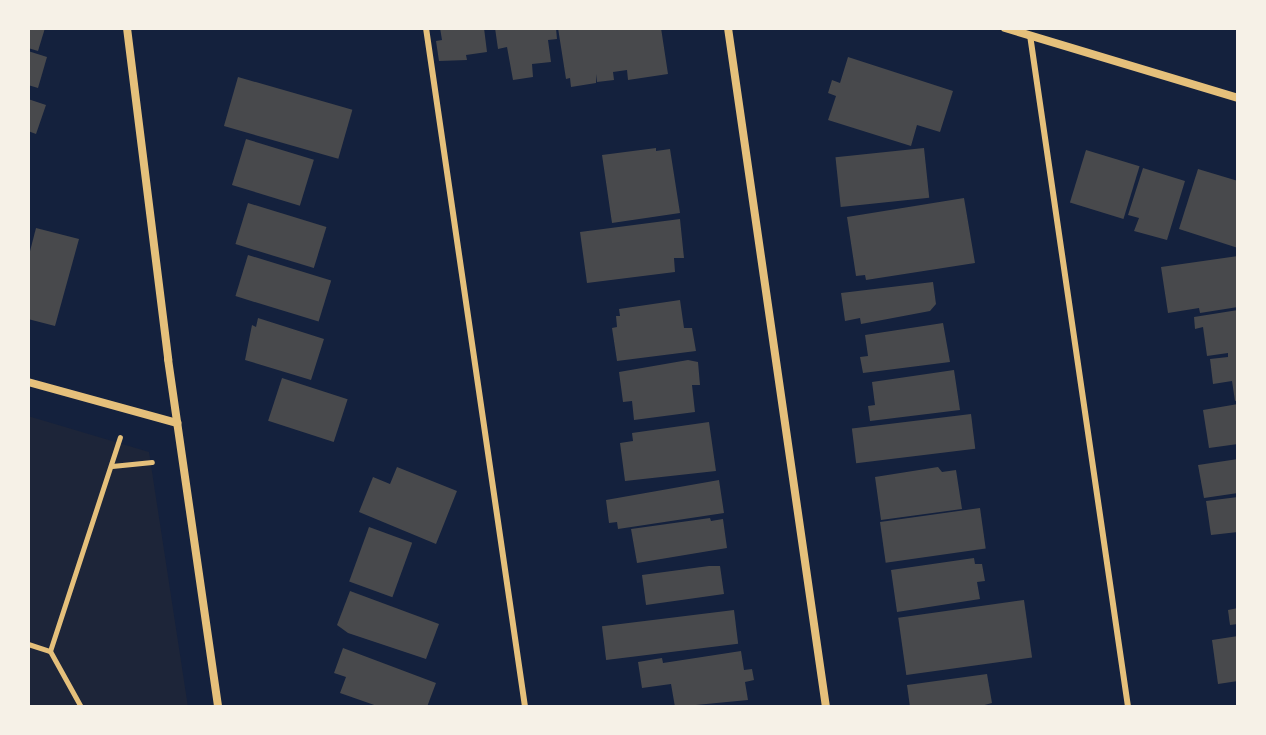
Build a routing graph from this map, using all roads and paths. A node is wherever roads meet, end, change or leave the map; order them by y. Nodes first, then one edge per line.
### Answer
1 (127, 28) edge
2 (426, 28) edge
3 (728, 28) edge
4 (1005, 28) edge
5 (1030, 35) junction
6 (1238, 98) edge
7 (28, 382) edge
8 (177, 423) junction
9 (120, 437) dead end
10 (152, 462) dead end
11 (112, 466) junction
12 (28, 644) edge
13 (50, 651) junction
14 (81, 707) edge
15 (218, 707) edge
16 (525, 707) edge
17 (826, 707) edge
18 (1128, 707) edge

1 - 8 street
2 - 16 lane
3 - 17 street
4 - 5 street
5 - 6 street
5 - 18 lane
7 - 8 street
8 - 15 street
9 - 11 path
10 - 11 path
11 - 13 path
12 - 13 path
13 - 14 path

